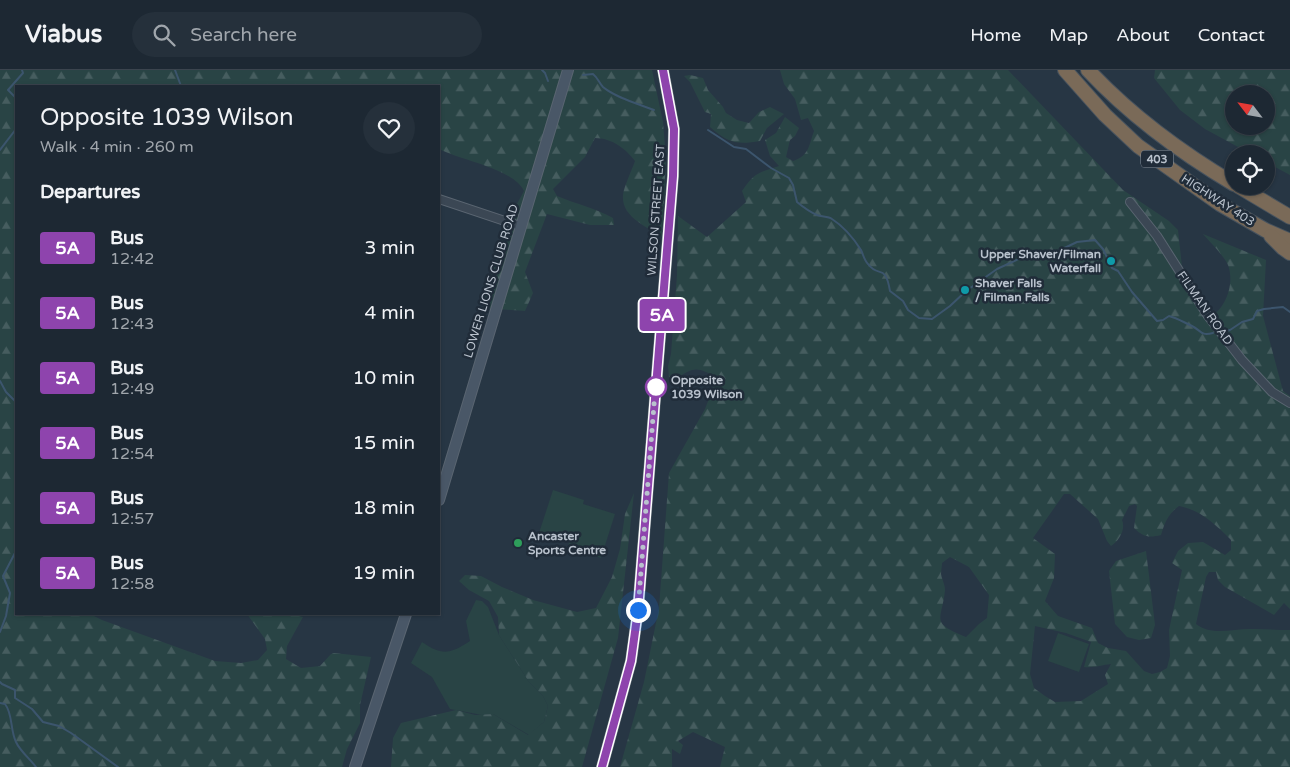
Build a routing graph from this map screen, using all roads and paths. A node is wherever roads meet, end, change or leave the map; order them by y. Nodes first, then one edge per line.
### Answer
1 (568, 70) edge
2 (662, 70) edge
3 (1065, 70) edge
4 (1088, 70) edge
5 (1225, 178) edge
6 (1253, 195) edge
7 (440, 199) edge
8 (1130, 202) dead end
9 (1290, 217) edge
10 (520, 226) junction
11 (1265, 230) junction
12 (1290, 241) edge
13 (1290, 253) edge
14 (1290, 403) edge
15 (440, 497) edge
16 (406, 615) edge
17 (355, 767) edge
18 (602, 767) edge

1 - 10 main road, LOWER LIONS CLUB ROAD
2 - 18 main road, WILSON STREET EAST
3 - 11 highway, HIGHWAY 403 / 403
4 - 5 highway, HIGHWAY 403 / 403
6 - 9 highway, HIGHWAY 403
7 - 10 street
8 - 14 street, FILMAN ROAD
10 - 15 main road, LOWER LIONS CLUB ROAD
11 - 12 highway, HIGHWAY 403 / 403
11 - 13 highway
16 - 17 main road

